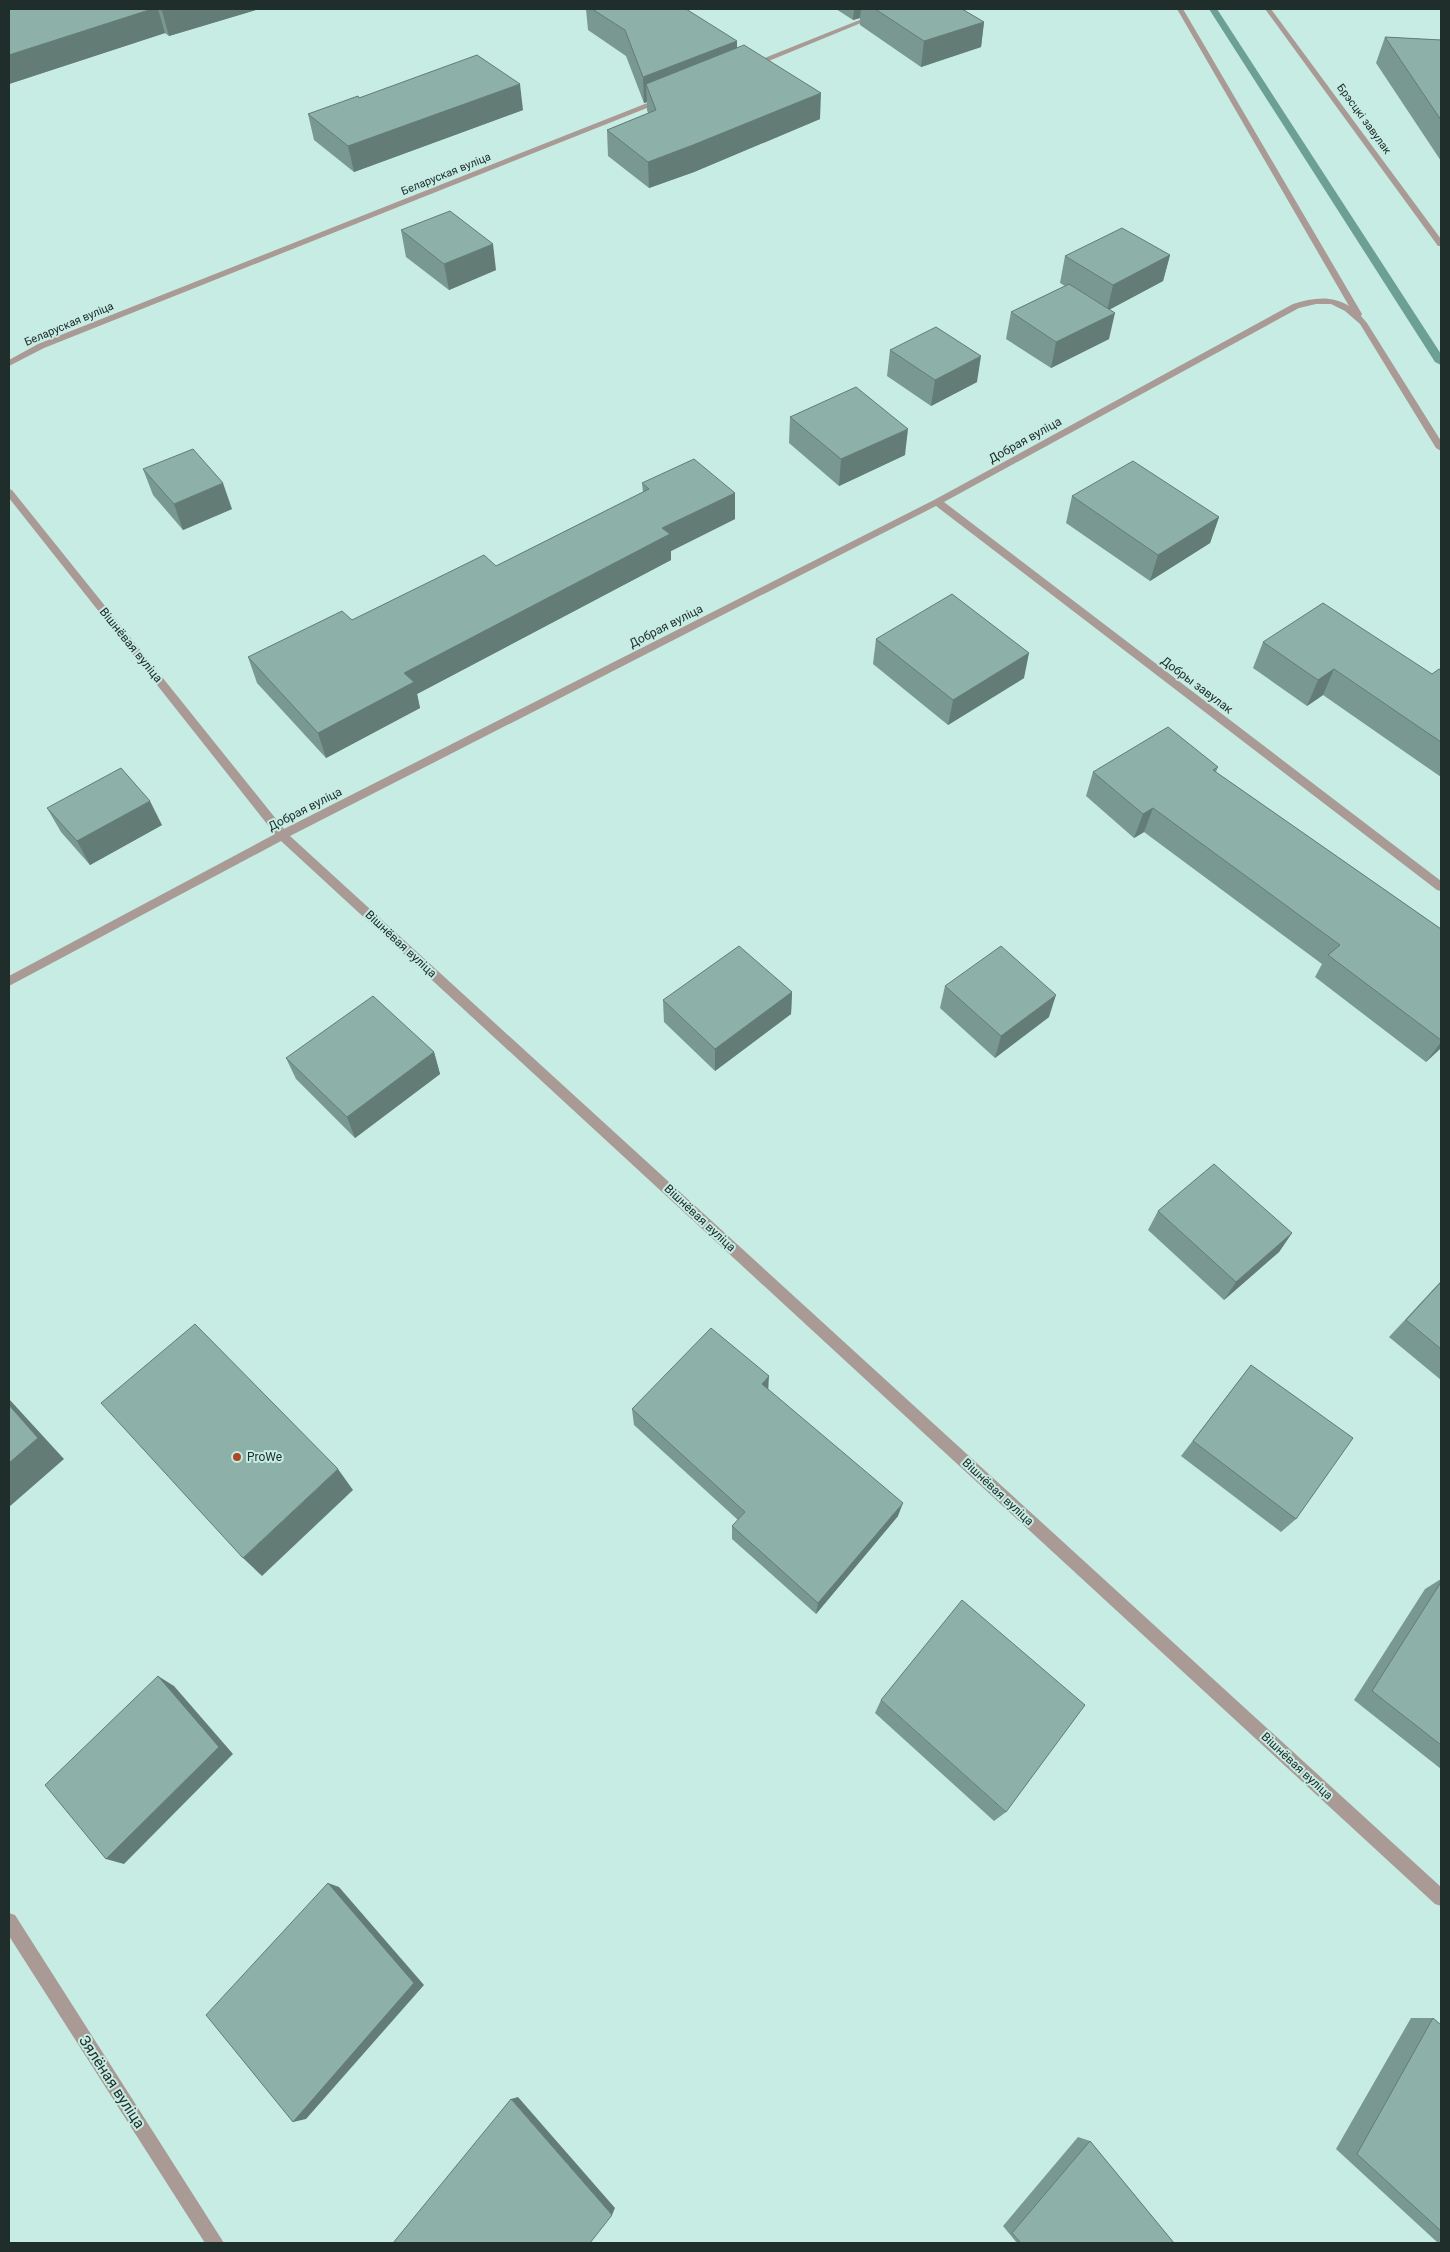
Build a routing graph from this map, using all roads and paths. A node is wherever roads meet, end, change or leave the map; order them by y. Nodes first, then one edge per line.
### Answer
1 (892, 9) edge
2 (1180, 9) edge
3 (1268, 9) edge
4 (744, 68) edge
5 (670, 97) edge
6 (1441, 244) edge
7 (1364, 323) junction
8 (9, 363) edge
9 (1441, 448) edge
10 (9, 492) edge
11 (938, 502) junction
12 (282, 834) junction
13 (1441, 887) edge
14 (9, 981) edge
15 (1441, 1898) edge
16 (9, 1921) edge
17 (215, 2243) edge

1 - 4 street
2 - 7 street
3 - 6 street, Брэсцкі завулак
5 - 8 street, Беларуская вуліца
7 - 9 street
7 - 11 street, Добрая вуліца
10 - 12 street, Вішнёвая вуліца
11 - 12 street, Добрая вуліца
11 - 13 street, Добры завулак
12 - 14 street, Добрая вуліца
12 - 15 street, Вішнёвая вуліца
16 - 17 street, Зялёная вуліца

